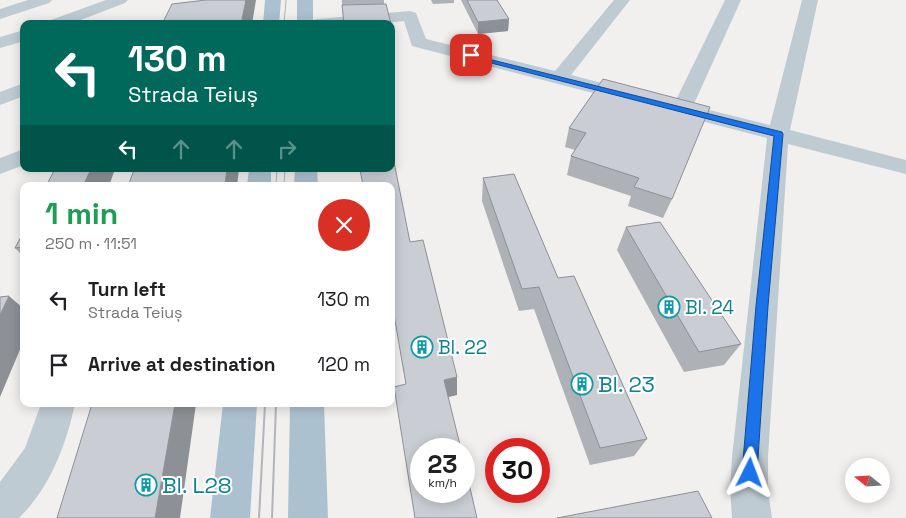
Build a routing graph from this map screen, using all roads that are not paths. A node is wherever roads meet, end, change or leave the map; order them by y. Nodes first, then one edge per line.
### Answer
1 (44, 0) edge
2 (120, 0) edge
3 (273, 0) edge
4 (305, 0) edge
5 (622, 0) edge
6 (733, 0) edge
7 (810, 0) edge
8 (0, 14) edge
9 (65, 20) edge
10 (271, 20) edge
11 (305, 20) edge
12 (364, 20) edge
13 (20, 36) edge
14 (0, 43) edge
15 (559, 78) junction
16 (20, 91) edge
17 (0, 99) edge
18 (682, 109) junction
19 (778, 134) junction
20 (20, 158) edge
21 (0, 167) edge
22 (906, 167) edge
23 (57, 407) edge
24 (240, 407) edge
25 (307, 407) edge
26 (0, 509) edge
27 (230, 518) edge
28 (308, 518) edge
29 (752, 518) edge

1 - 8 street
2 - 9 street
3 - 10 main road
4 - 11 main road
5 - 15 street
6 - 18 street
7 - 19 street
12 - 15 street
13 - 14 street
15 - 18 street
16 - 17 street
18 - 19 street
19 - 22 street
19 - 29 street
20 - 21 street
23 - 26 street
24 - 27 main road
25 - 28 main road

